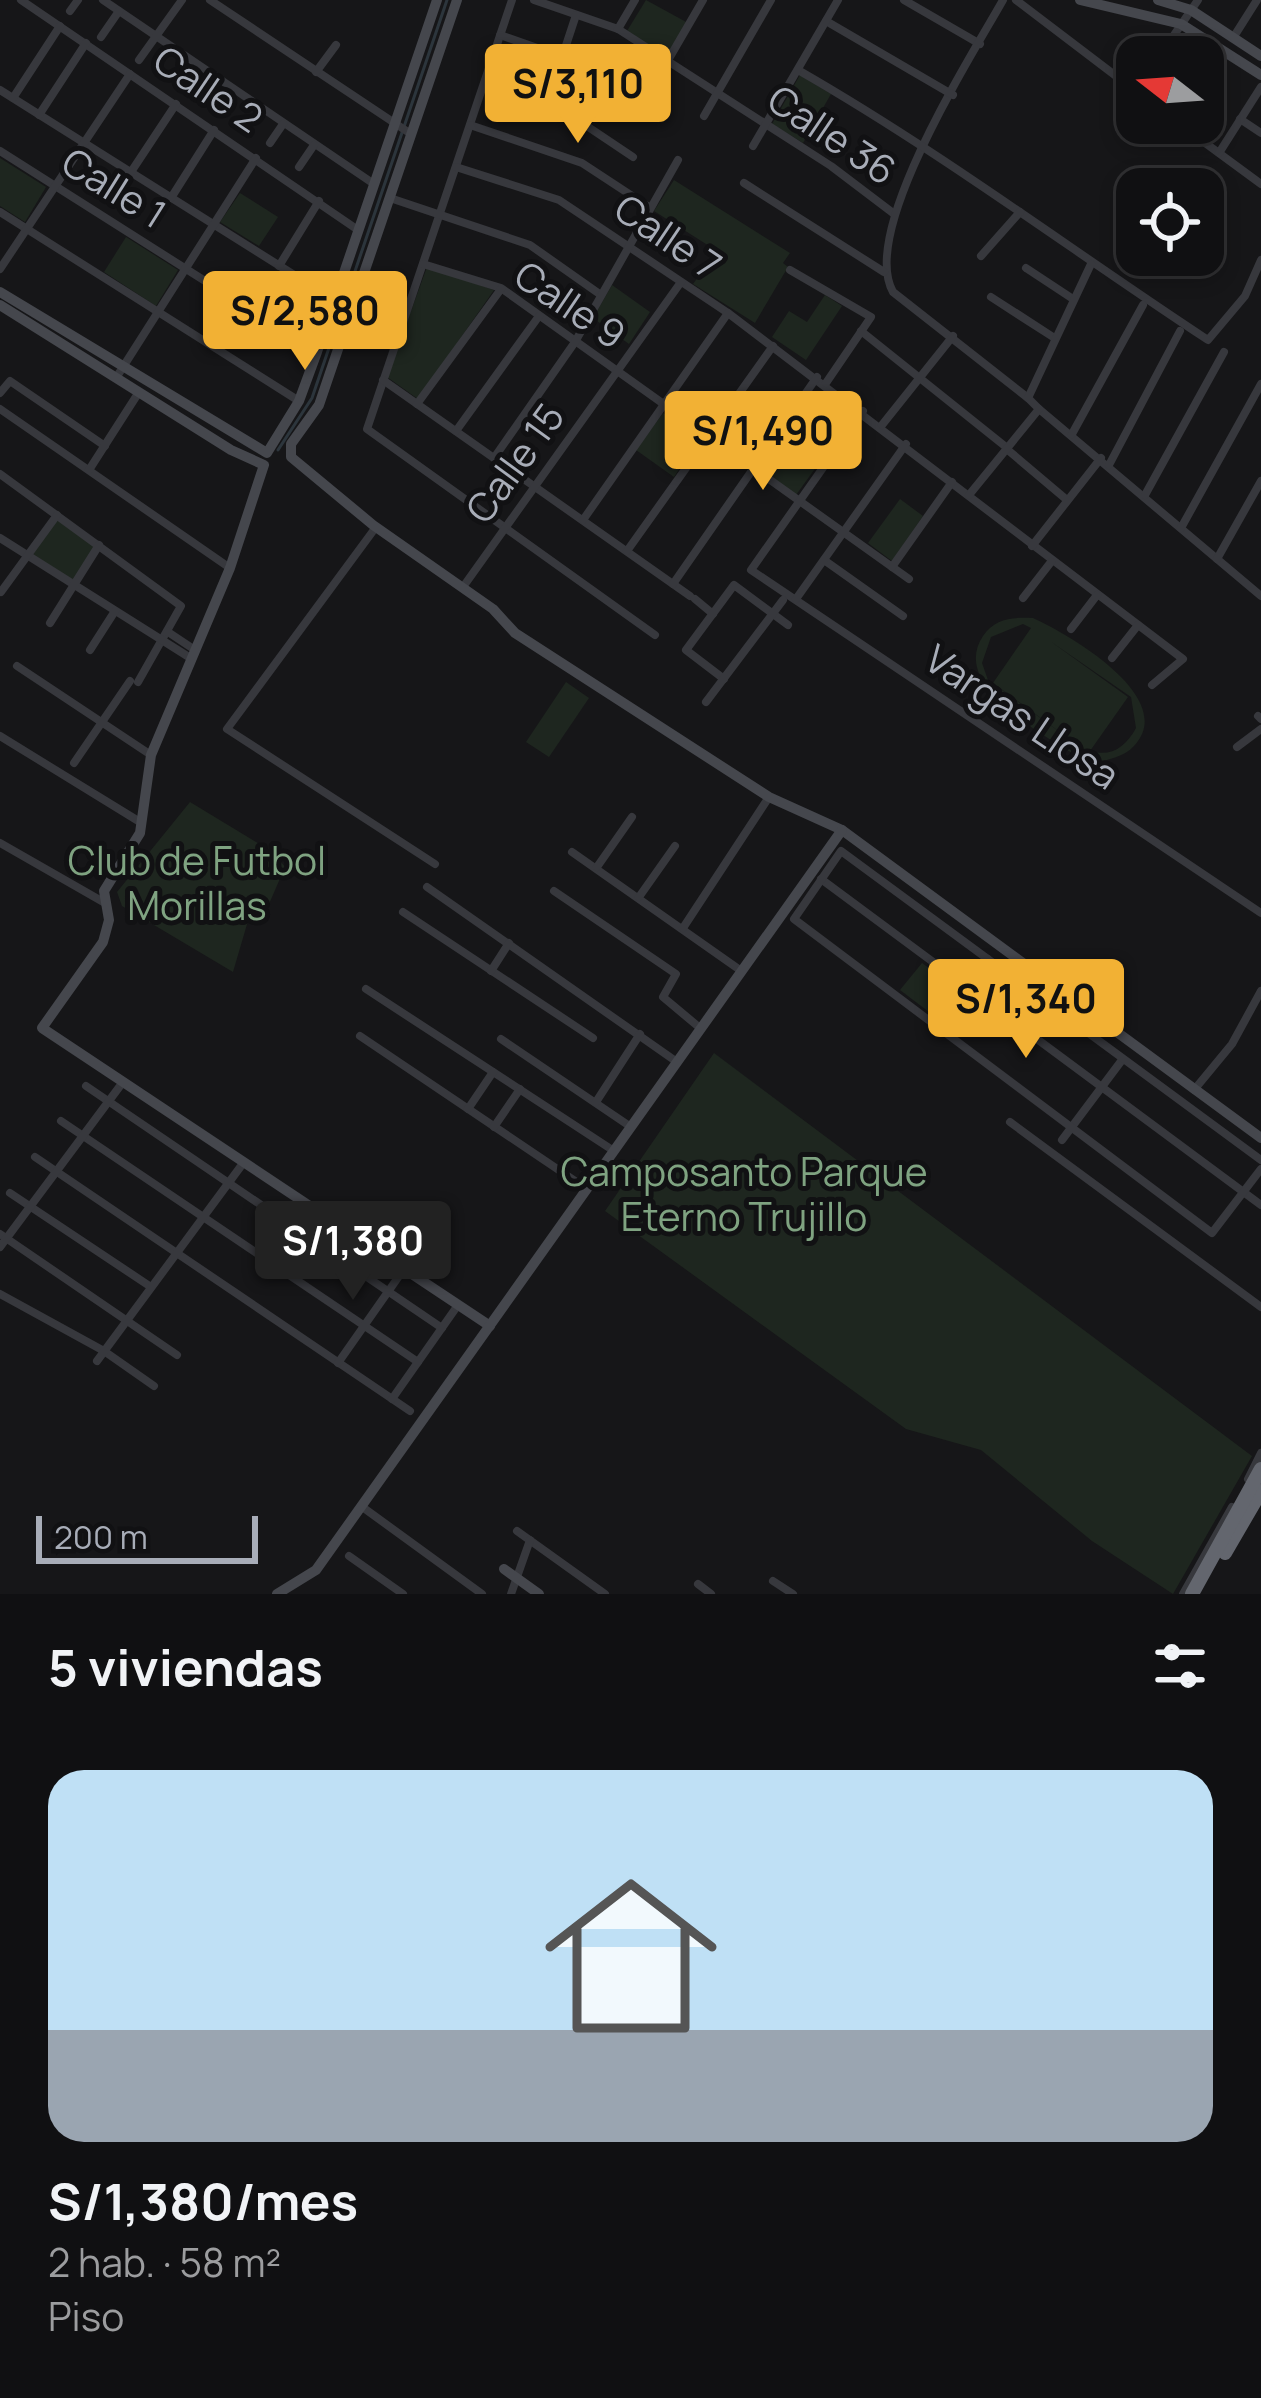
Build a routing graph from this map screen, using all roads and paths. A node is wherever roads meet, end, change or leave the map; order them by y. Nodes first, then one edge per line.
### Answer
1 (21, 0) edge
2 (78, 0) edge
3 (103, 0) edge
4 (182, 0) edge
5 (210, 0) edge
6 (437, 0) edge
7 (457, 0) edge
8 (512, 0) edge
9 (534, 0) edge
10 (635, 0) edge
11 (703, 0) edge
12 (771, 0) edge
13 (838, 0) edge
14 (904, 0) edge
15 (1004, 0) edge
16 (1016, 0) edge
17 (1080, 0) edge
18 (1157, 0) edge
19 (1257, 0) edge
20 (1194, 5) edge
21 (70, 11) dead end
22 (119, 11) junction
23 (576, 15) junction
24 (826, 21) junction
25 (1181, 24) junction
26 (60, 26) junction
27 (618, 29) junction
28 (500, 35) junction
29 (1173, 36) edge
30 (1200, 36) edge
31 (101, 37) dead end
32 (156, 37) junction
33 (1233, 38) junction
34 (86, 43) junction
35 (336, 44) dead end
36 (980, 44) junction
37 (1224, 52) edge
38 (1261, 56) edge
39 (563, 58) junction
40 (139, 60) dead end
41 (667, 62) junction
42 (797, 70) junction
43 (316, 72) junction
44 (130, 74) junction
45 (1261, 75) edge
46 (1116, 76) edge
47 (485, 81) junction
48 (418, 85) junction
49 (1261, 87) edge
50 (0, 90) edge
51 (716, 94) junction
52 (953, 95) junction
53 (13, 98) junction
54 (548, 100) junction
55 (622, 100) dead end
56 (176, 104) junction
57 (39, 115) junction
58 (704, 116) dead end
59 (1240, 119) junction
60 (283, 124) junction
61 (470, 125) junction
62 (765, 125) junction
63 (214, 130) junction
64 (403, 130) junction
65 (1261, 133) edge
66 (84, 143) junction
67 (270, 143) dead end
68 (1207, 144) edge
69 (314, 145) junction
70 (927, 145) junction
71 (753, 146) dead end
72 (0, 151) edge
73 (1219, 153) junction
74 (633, 157) dead end
75 (256, 158) junction
76 (678, 160) dead end
77 (299, 167) dead end
78 (456, 167) junction
79 (130, 172) junction
80 (370, 183) junction
81 (744, 183) dead end
82 (1261, 184) edge
83 (53, 186) junction
84 (171, 198) junction
85 (390, 198) junction
86 (319, 201) junction
87 (650, 208) junction
88 (0, 212) edge
89 (1020, 212) junction
90 (893, 213) junction
91 (440, 214) junction
92 (212, 224) junction
93 (27, 230) junction
94 (359, 231) junction
95 (628, 246) junction
96 (981, 256) dead end
97 (1261, 260) edge
98 (423, 264) junction
99 (1091, 264) junction
100 (279, 266) junction
101 (184, 267) junction
102 (1026, 268) dead end
103 (0, 269) edge
104 (790, 270) dead end
105 (886, 273) junction
106 (680, 281) junction
107 (501, 288) junction
108 (0, 292) edge
109 (602, 295) junction
110 (991, 297) dead end
111 (1073, 298) junction
112 (343, 303) junction
113 (0, 305) edge
114 (1143, 305) dead end
115 (157, 311) junction
116 (728, 313) junction
117 (538, 316) junction
118 (861, 331) junction
119 (1180, 332) dead end
120 (953, 336) junction
121 (1053, 337) junction
122 (575, 342) junction
123 (773, 346) junction
124 (317, 352) junction
125 (1224, 352) dead end
126 (118, 373) junction
127 (616, 373) junction
128 (920, 377) junction
129 (383, 380) junction
130 (822, 380) junction
131 (1261, 384) edge
132 (139, 392) junction
133 (0, 393) edge
134 (1028, 398) junction
135 (298, 401) junction
136 (417, 404) junction
137 (663, 406) junction
138 (0, 409) edge
139 (1039, 409) junction
140 (863, 411) junction
141 (881, 425) junction
142 (456, 431) junction
143 (1072, 434) junction
144 (707, 438) junction
145 (906, 444) junction
146 (105, 446) junction
147 (1007, 449) junction
148 (494, 458) junction
149 (265, 459) junction
150 (1105, 461) junction
151 (89, 470) junction
152 (752, 470) junction
153 (0, 474) edge
154 (1261, 481) edge
155 (952, 482) junction
156 (536, 486) junction
157 (968, 495) junction
158 (1145, 495) junction
159 (797, 500) junction
160 (1067, 501) junction
161 (57, 515) junction
162 (583, 520) junction
163 (376, 527) junction
164 (506, 527) junction
165 (1181, 528) junction
166 (843, 532) junction
167 (0, 538) edge
168 (99, 544) junction
169 (1032, 546) junction
170 (627, 551) junction
171 (28, 555) junction
172 (1217, 559) junction
173 (824, 560) junction
174 (1052, 562) junction
175 (892, 567) junction
176 (230, 568) junction
177 (909, 579) dead end
178 (1261, 581) edge
179 (673, 584) junction
180 (74, 585) junction
181 (463, 587) junction
182 (2, 592) edge
183 (1258, 594) edge
184 (1097, 596) junction
185 (1023, 598) dead end
186 (796, 599) junction
187 (783, 601) dead end
188 (115, 611) junction
189 (713, 614) junction
190 (773, 614) junction
191 (902, 616) dead end
192 (50, 623) dead end
193 (1138, 625) junction
194 (788, 626) dead end
195 (1071, 628) dead end
196 (168, 632) junction
197 (655, 635) dead end
198 (163, 642) junction
199 (90, 650) dead end
200 (193, 655) junction
201 (1112, 658) dead end
202 (17, 666) dead end
203 (724, 679) junction
204 (1152, 685) dead end
205 (706, 702) dead end
206 (102, 722) junction
207 (1261, 729) edge
208 (0, 736) edge
209 (1237, 747) dead end
210 (151, 754) junction
211 (74, 763) dead end
212 (769, 797) junction
213 (632, 817) dead end
214 (142, 823) junction
215 (842, 830) junction
216 (0, 842) edge
217 (675, 846) dead end
218 (572, 853) dead end
219 (435, 864) dead end
220 (597, 868) junction
221 (820, 879) junction
222 (427, 887) dead end
223 (554, 891) dead end
224 (639, 897) junction
225 (105, 903) junction
226 (403, 912) dead end
227 (1261, 913) edge
228 (683, 928) junction
229 (509, 943) junction
230 (988, 959) junction
231 (740, 970) junction
232 (491, 971) junction
233 (964, 988) junction
234 (366, 989) dead end
235 (1261, 991) edge
236 (935, 1025) junction
237 (700, 1028) junction
238 (640, 1034) junction
239 (359, 1036) dead end
240 (592, 1038) dead end
241 (501, 1039) dead end
242 (1122, 1060) junction
243 (677, 1062) junction
244 (493, 1072) junction
245 (123, 1082) junction
246 (86, 1086) dead end
247 (520, 1089) junction
248 (1101, 1089) junction
249 (1195, 1090) junction
250 (109, 1102) junction
251 (596, 1102) junction
252 (467, 1109) junction
253 (62, 1121) dead end
254 (1010, 1122) dead end
255 (631, 1126) junction
256 (494, 1127) junction
257 (1071, 1128) junction
258 (83, 1136) junction
259 (1261, 1138) edge
260 (1063, 1140) dead end
261 (614, 1151) junction
262 (35, 1157) dead end
263 (244, 1162) junction
264 (1261, 1165) edge
265 (56, 1172) junction
266 (229, 1183) junction
267 (587, 1189) junction
268 (10, 1192) dead end
269 (1244, 1193) junction
270 (1261, 1205) edge
271 (30, 1206) junction
272 (203, 1217) junction
273 (2, 1240) edge
274 (177, 1253) junction
275 (404, 1269) junction
276 (152, 1287) junction
277 (388, 1292) junction
278 (0, 1294) edge
279 (458, 1305) junction
280 (1261, 1307) edge
281 (127, 1320) junction
282 (364, 1326) junction
283 (490, 1327) junction
284 (442, 1328) junction
285 (104, 1351) junction
286 (177, 1354) dead end
287 (97, 1361) dead end
288 (418, 1362) junction
289 (338, 1363) junction
290 (154, 1386) dead end
291 (392, 1399) junction
292 (410, 1412) dead end
293 (1261, 1453) edge
294 (1261, 1469) edge
295 (1261, 1491) edge
296 (362, 1506) junction
297 (518, 1531) dead end
298 (530, 1540) junction
299 (349, 1556) dead end
300 (504, 1568) dead end
301 (517, 1578) junction
302 (773, 1581) dead end
303 (698, 1584) dead end
304 (278, 1594) edge
305 (403, 1594) edge
306 (482, 1594) edge
307 (511, 1594) edge
308 (539, 1594) edge
309 (605, 1594) edge
310 (711, 1594) edge
311 (793, 1594) edge
312 (1183, 1594) edge
313 (1192, 1594) edge
314 (1202, 1594) edge

1 - 26 street, Calle 2
2 - 21 street
3 - 22 street
4 - 32 street
5 - 43 street, Calle 2
6 - 48 street
7 - 48 street
8 - 28 street
9 - 23 street, Calle 36
10 - 27 street
11 - 41 street
12 - 51 street
13 - 24 street
14 - 36 street
15 - 36 street
16 - 46 street
17 - 25 street
18 - 20 street
19 - 33 street
20 - 25 street
20 - 33 street
22 - 31 street
22 - 32 street
23 - 27 street, Calle 36
23 - 39 street
24 - 42 street
24 - 52 street
25 - 29 street
25 - 30 street
26 - 34 street, Calle 2
26 - 53 street
27 - 41 street, Calle 36
28 - 39 street
28 - 47 street
32 - 40 street
32 - 60 street
33 - 38 street
34 - 44 street, Calle 2
34 - 57 street
35 - 43 street
36 - 52 street
37 - 45 street
39 - 54 street
39 - 55 street
41 - 51 street, Calle 36
42 - 62 street
42 - 70 street
43 - 64 street, Calle 2
44 - 56 street, Calle 2
44 - 66 street
47 - 54 street
47 - 61 street
48 - 64 street
49 - 59 street
50 - 53 street, Calle 1
51 - 58 street
51 - 62 street, Calle 36
52 - 70 street
53 - 57 street, Calle 1
54 - 74 street
56 - 63 street, Calle 2
56 - 79 street
57 - 66 street, Calle 1
59 - 65 street
59 - 73 street
60 - 67 street
60 - 69 street
61 - 78 street
61 - 87 street
62 - 71 street
62 - 90 street, Calle 36
63 - 75 street, Calle 2
63 - 84 street
64 - 80 street
64 - 85 street
66 - 79 street, Calle 1
66 - 83 street
68 - 73 street
69 - 77 street
69 - 80 street
70 - 89 street
70 - 90 street
72 - 83 street, Calle 1
73 - 82 street
75 - 86 street, Calle 2
75 - 92 street
76 - 87 street
78 - 91 street
78 - 95 street, Calle 7
79 - 84 street, Calle 1
80 - 94 street
81 - 105 street
83 - 93 street
83 - 101 street, Calle 1
84 - 92 street, Calle 1
85 - 91 street
85 - 112 street
86 - 94 street, Calle 2
86 - 100 street
87 - 95 street
88 - 93 street
89 - 96 street
89 - 99 street
90 - 105 street
91 - 98 street
91 - 109 street
92 - 100 street, Calle 1
92 - 101 street
93 - 103 street
93 - 115 street
94 - 112 street
95 - 106 street, Calle 7
95 - 109 street
97 - 99 street
98 - 107 street, Calle 9
98 - 129 street
99 - 111 street
100 - 112 street, Calle 1
101 - 115 street
101 - 124 street, Calle 1
102 - 111 street
104 - 118 street
105 - 120 street
106 - 116 street, Calle 7
106 - 127 street, Calle 15
107 - 117 street, Calle 9
107 - 136 street
108 - 126 street
109 - 122 street
110 - 121 street
111 - 121 street
112 - 124 street
112 - 163 street
113 - 126 street
114 - 143 street
115 - 126 street
115 - 135 street
116 - 123 street, Calle 7
116 - 137 street
117 - 122 street, Calle 9
117 - 142 street
118 - 128 street
118 - 130 street
119 - 150 street
120 - 128 street
120 - 134 street
121 - 134 street
122 - 127 street, Calle 9
122 - 148 street
123 - 130 street, Calle 7
123 - 144 street
124 - 135 street
125 - 158 street
126 - 132 street
126 - 149 street
127 - 137 street, Calle 9
127 - 156 street, Calle 15
128 - 141 street
128 - 147 street
129 - 136 street
129 - 164 street
130 - 140 street, Calle 7
130 - 152 street
131 - 165 street
132 - 146 street
132 - 149 street
133 - 146 street
134 - 139 street
135 - 149 street
136 - 142 street
137 - 144 street, Calle 9
137 - 162 street
138 - 151 street
139 - 143 street
139 - 147 street
140 - 141 street, Calle 7
140 - 159 street
141 - 145 street, Calle 7
142 - 148 street
143 - 150 street
144 - 152 street, Calle 9
144 - 170 street
145 - 155 street, Calle 7
145 - 166 street
146 - 151 street
147 - 157 street
147 - 160 street
148 - 156 street
149 - 176 street
150 - 158 street
150 - 160 street
151 - 176 street
152 - 159 street, Calle 9
152 - 179 street
153 - 161 street
154 - 172 street
155 - 157 street, Calle 7
155 - 175 street
156 - 162 street
156 - 164 street, Calle 15
157 - 169 street, Calle 7
158 - 165 street
159 - 166 street, Calle 9
159 - 186 street, Vargas Llosa
160 - 169 street
161 - 168 street
161 - 171 street
162 - 170 street
163 - 181 street
163 - 219 street
164 - 181 street, Calle 15
164 - 197 street
165 - 172 street
166 - 173 street
166 - 175 street, Calle 9
167 - 171 street
168 - 180 street
168 - 196 street
169 - 174 street, Calle 7
170 - 179 street
171 - 180 street
171 - 182 street
172 - 183 street
173 - 186 street
173 - 191 street
174 - 184 street, Calle 7
174 - 185 street
175 - 177 street, Calle 9
176 - 200 street
178 - 183 street
179 - 189 street
180 - 188 street
180 - 192 street
181 - 212 street
184 - 193 street, Calle 7
184 - 195 street
186 - 227 street, Vargas Llosa
187 - 190 street
188 - 198 street
188 - 199 street
189 - 190 street
189 - 203 street
190 - 194 street
190 - 203 street
193 - 201 street
193 - 204 street, Calle 7
196 - 198 street
196 - 200 street
198 - 200 street
198 - 206 street
200 - 210 street
202 - 206 street
203 - 205 street
206 - 210 street
206 - 211 street
207 - 209 street
208 - 214 street
210 - 214 street
212 - 215 street
212 - 228 street
213 - 220 street
214 - 225 street
215 - 231 street
215 - 249 street
216 - 225 street
217 - 224 street
218 - 220 street
220 - 224 street
221 - 230 street
221 - 233 street
221 - 236 street
222 - 229 street
223 - 237 street
224 - 228 street
225 - 245 street
226 - 232 street
228 - 231 street
229 - 232 street
229 - 238 street
230 - 233 street
230 - 242 street
231 - 237 street
232 - 240 street
233 - 236 street
233 - 248 street
234 - 244 street
235 - 249 street
236 - 257 street
237 - 243 street
238 - 243 street
238 - 251 street
239 - 252 street
241 - 251 street
242 - 248 street
242 - 264 street
243 - 255 street
244 - 247 street
244 - 252 street
245 - 250 street
245 - 263 street
246 - 250 street
247 - 256 street
247 - 261 street
248 - 257 street
248 - 269 street
249 - 259 street
250 - 258 street
250 - 266 street
251 - 255 street
252 - 256 street
253 - 258 street
254 - 280 street
255 - 261 street
256 - 267 street
257 - 260 street
257 - 269 street
258 - 265 street
258 - 272 street
261 - 267 street
262 - 265 street
263 - 266 street
263 - 275 street
264 - 269 street
265 - 271 street
265 - 274 street
266 - 272 street
266 - 277 street
267 - 283 street
268 - 271 street
269 - 270 street
271 - 273 street
271 - 276 street
272 - 274 street
272 - 282 street
273 - 281 street
274 - 276 street
274 - 289 street
275 - 277 street
275 - 279 street
276 - 281 street
277 - 282 street
277 - 284 street
278 - 285 street
279 - 283 street
279 - 284 street
281 - 285 street
281 - 286 street
282 - 288 street
282 - 289 street
283 - 296 street
284 - 288 street
285 - 287 street
285 - 290 street
288 - 291 street
289 - 291 street
291 - 292 street
293 - 312 street
294 - 313 highway
295 - 314 highway
296 - 304 street
296 - 306 street
297 - 298 street
298 - 301 street
298 - 309 street
299 - 305 street
300 - 301 street
301 - 307 street
301 - 308 street
302 - 311 street
303 - 310 street

